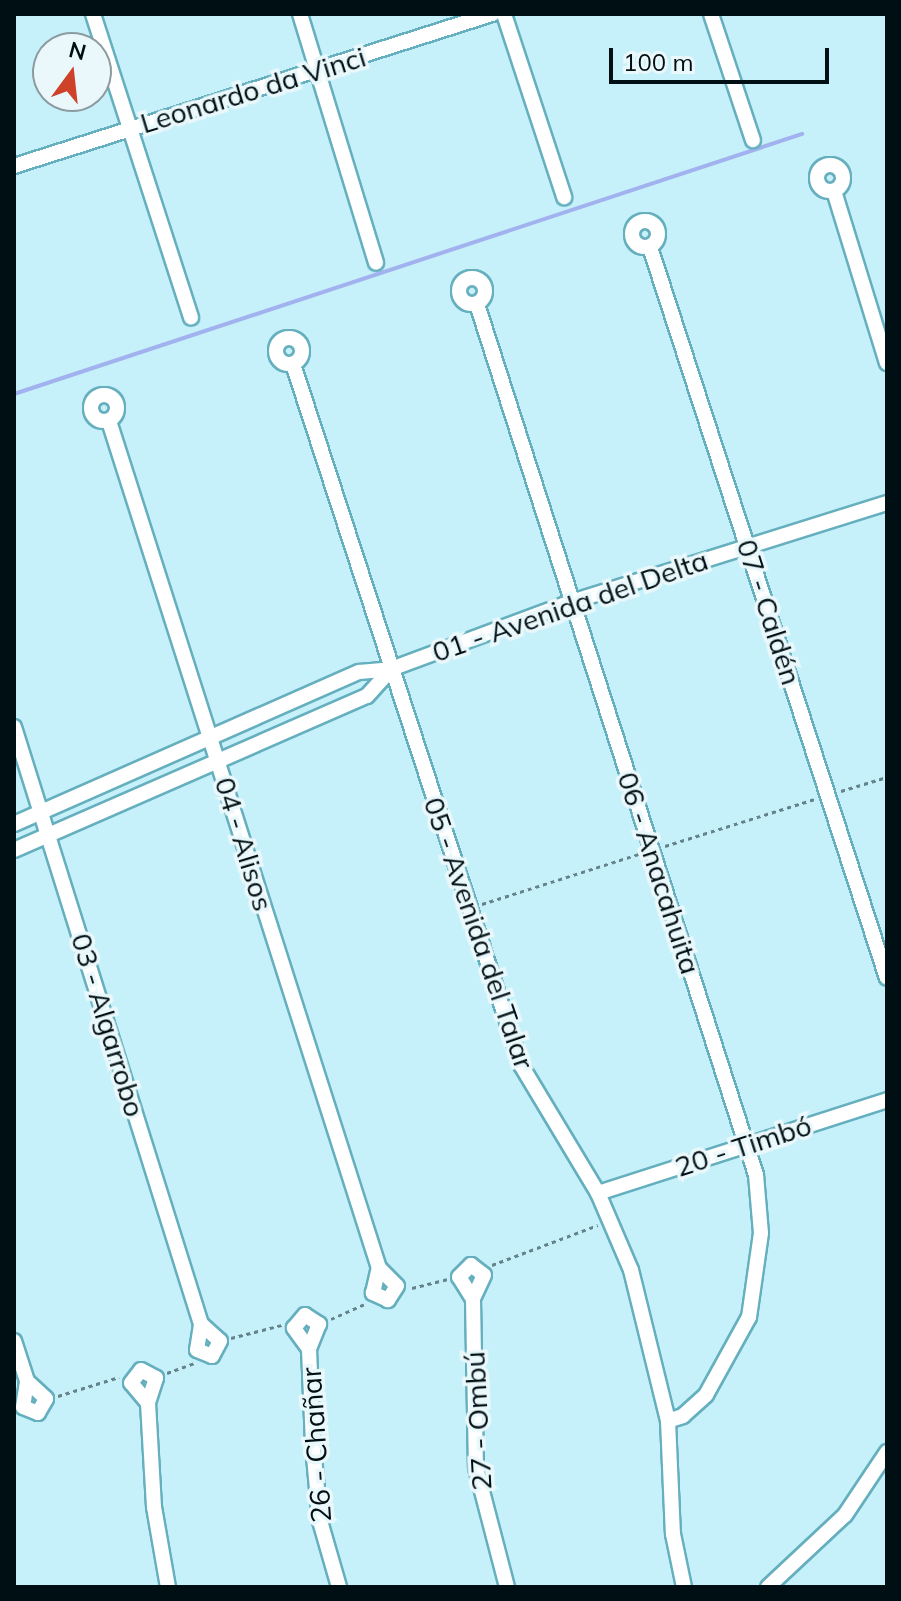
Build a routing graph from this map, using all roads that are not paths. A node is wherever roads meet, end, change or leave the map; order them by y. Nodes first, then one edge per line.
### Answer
1 (93, 14) edge
2 (300, 14) edge
3 (492, 14) edge
4 (504, 14) edge
5 (711, 14) edge
6 (318, 71) junction
7 (129, 129) junction
8 (753, 140) dead end
9 (14, 166) edge
10 (834, 191) dead end
11 (564, 197) dead end
12 (650, 247) dead end
13 (376, 263) dead end
14 (477, 304) dead end
15 (191, 318) dead end
16 (887, 363) edge
17 (293, 364) dead end
18 (109, 421) dead end
19 (887, 503) edge
20 (748, 544) junction
21 (571, 602) junction
22 (391, 669) junction
23 (14, 727) edge
24 (208, 737) junction
25 (218, 759) junction
26 (41, 812) junction
27 (14, 824) edge
28 (49, 835) junction
29 (14, 850) edge
30 (887, 978) edge
31 (887, 1100) edge
32 (748, 1145) junction
33 (598, 1193) junction
34 (379, 1268) junction
35 (473, 1299) junction
36 (201, 1324) junction
37 (14, 1341) edge
38 (309, 1349) junction
39 (27, 1381) junction
40 (148, 1403) junction
41 (668, 1421) junction
42 (887, 1452) edge
43 (168, 1587) edge
44 (339, 1587) edge
45 (507, 1587) edge
46 (684, 1587) edge
47 (768, 1587) edge

1 - 7 street
2 - 6 street
3 - 6 street, Leonardo da Vinci
4 - 11 street
5 - 8 street
6 - 7 street, Leonardo da Vinci
6 - 13 street
7 - 9 street, Leonardo da Vinci
7 - 15 street
10 - 16 street
12 - 20 street, 07 - Caldén
14 - 21 street, 06 - Anacahuita
17 - 22 street, 05 - Avenida del Talar
18 - 24 street, 04 - Alisos
19 - 20 street, 01 - Avenida del Delta
20 - 21 street, 01 - Avenida del Delta
20 - 30 street, 07 - Caldén
21 - 22 street, 01 - Avenida del Delta
21 - 32 street, 06 - Anacahuita
22 - 24 street, 01 - Avenida del Delta
22 - 25 street, 01 - Avenida del Delta
22 - 33 street, 05 - Avenida del Talar
23 - 26 street, 03 - Algarrobo
24 - 25 street, 04 - Alisos
24 - 26 street, 01 - Avenida del Delta
25 - 28 street, 01 - Avenida del Delta
25 - 34 street, 04 - Alisos
26 - 27 street, 01 - Avenida del Delta
26 - 28 street, 03 - Algarrobo
28 - 29 street, 01 - Avenida del Delta
28 - 36 street, 03 - Algarrobo
31 - 32 street, 20 - Timbó
32 - 33 street, 20 - Timbó
32 - 41 street, 06 - Anacahuita
33 - 41 street, 05 - Avenida del Talar
34 - 34 street
35 - 35 street
35 - 45 street, 27 - Ombú
36 - 36 street, 03 - Algarrobo
37 - 39 street
38 - 38 street
38 - 44 street, 26 - Chañar
39 - 39 street
40 - 40 street
40 - 43 street
41 - 46 street, 05 - Avenida del Talar
42 - 47 street

